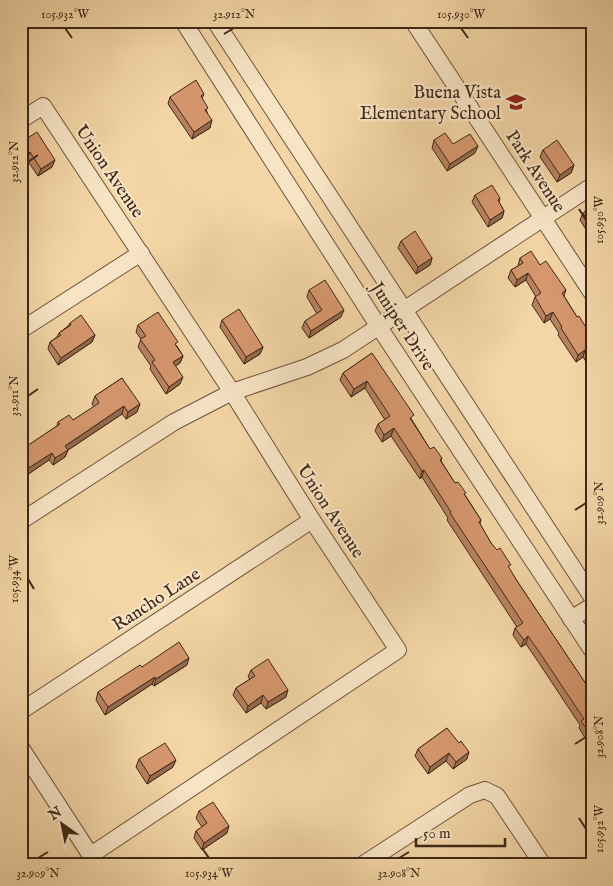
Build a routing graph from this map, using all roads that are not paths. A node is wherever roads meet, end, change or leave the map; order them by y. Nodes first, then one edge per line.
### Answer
1 (183, 21) edge
2 (215, 21) edge
3 (413, 21) edge
4 (21, 120) edge
5 (592, 186) edge
6 (543, 218) junction
7 (141, 253) junction
8 (592, 293) edge
9 (404, 310) junction
10 (379, 326) junction
11 (21, 330) edge
12 (232, 392) junction
13 (312, 520) junction
14 (21, 521) edge
15 (592, 597) edge
16 (592, 606) edge
17 (571, 619) junction
18 (592, 650) edge
19 (21, 711) edge
20 (21, 748) edge
21 (94, 860) edge
22 (362, 865) edge
23 (542, 865) edge

1 - 10 street, Juniper Drive
2 - 9 street, Juniper Drive
3 - 6 street, Park Avenue
4 - 7 street, Union Avenue
5 - 6 street
6 - 8 street, Park Avenue
6 - 9 street
7 - 11 street
7 - 12 street, Union Avenue
9 - 10 street
9 - 15 street, Juniper Drive
10 - 12 street
10 - 17 street, Juniper Drive
12 - 13 street, Union Avenue
12 - 14 street
13 - 19 street, Rancho Lane
13 - 21 street, Union Avenue
16 - 17 street
17 - 18 street, Juniper Drive
20 - 21 street
22 - 23 street

